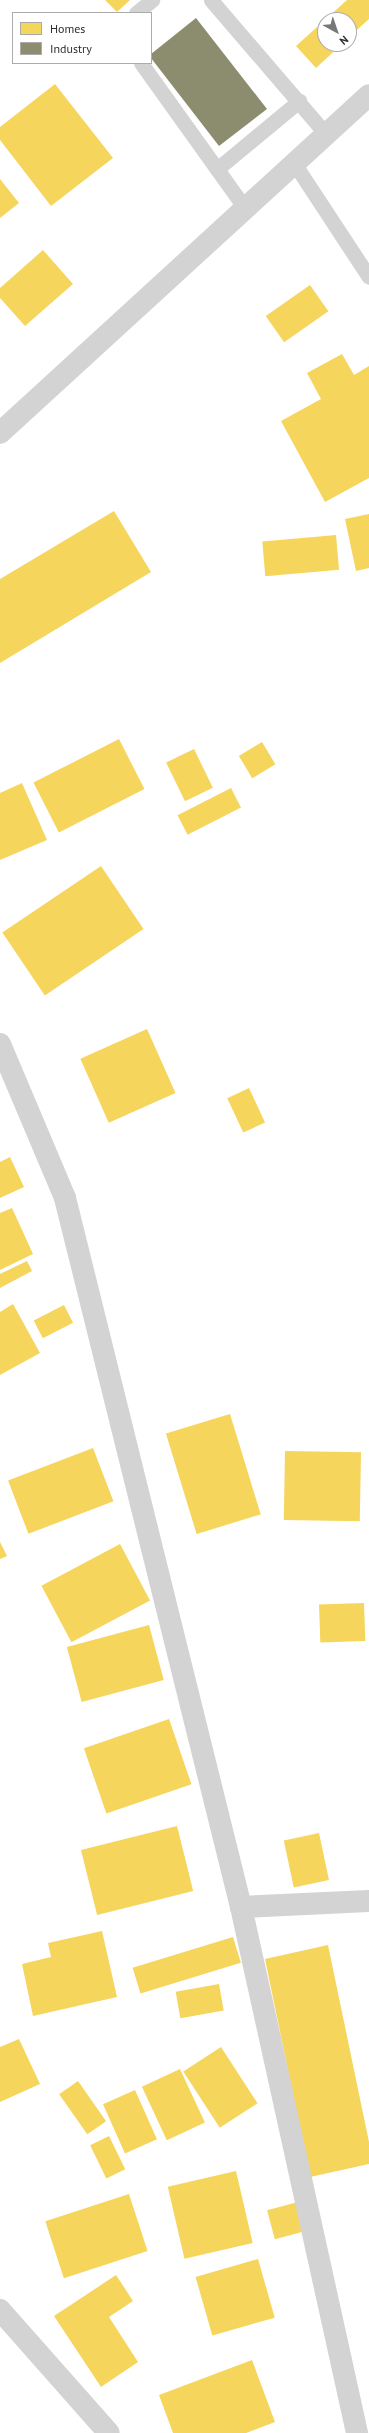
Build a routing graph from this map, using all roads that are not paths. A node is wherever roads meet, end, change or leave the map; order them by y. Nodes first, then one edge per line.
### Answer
1 (152, 0) edge
2 (211, 0) edge
3 (137, 12) edge
4 (142, 64) edge
5 (369, 95) edge
6 (299, 101) junction
7 (326, 134) junction
8 (294, 163) junction
9 (217, 169) junction
10 (244, 207) junction
11 (369, 276) edge
12 (0, 433) edge
13 (0, 1044) edge
14 (369, 1901) edge
15 (241, 1906) junction
16 (0, 2310) edge
17 (110, 2433) edge
18 (357, 2433) edge

1 - 3 lane
2 - 6 lane
4 - 9 lane
5 - 7 street
6 - 7 lane
6 - 9 lane
7 - 8 street
8 - 10 street
8 - 11 lane
9 - 10 lane
10 - 12 street
13 - 15 street
14 - 15 street
15 - 18 street
16 - 17 street

